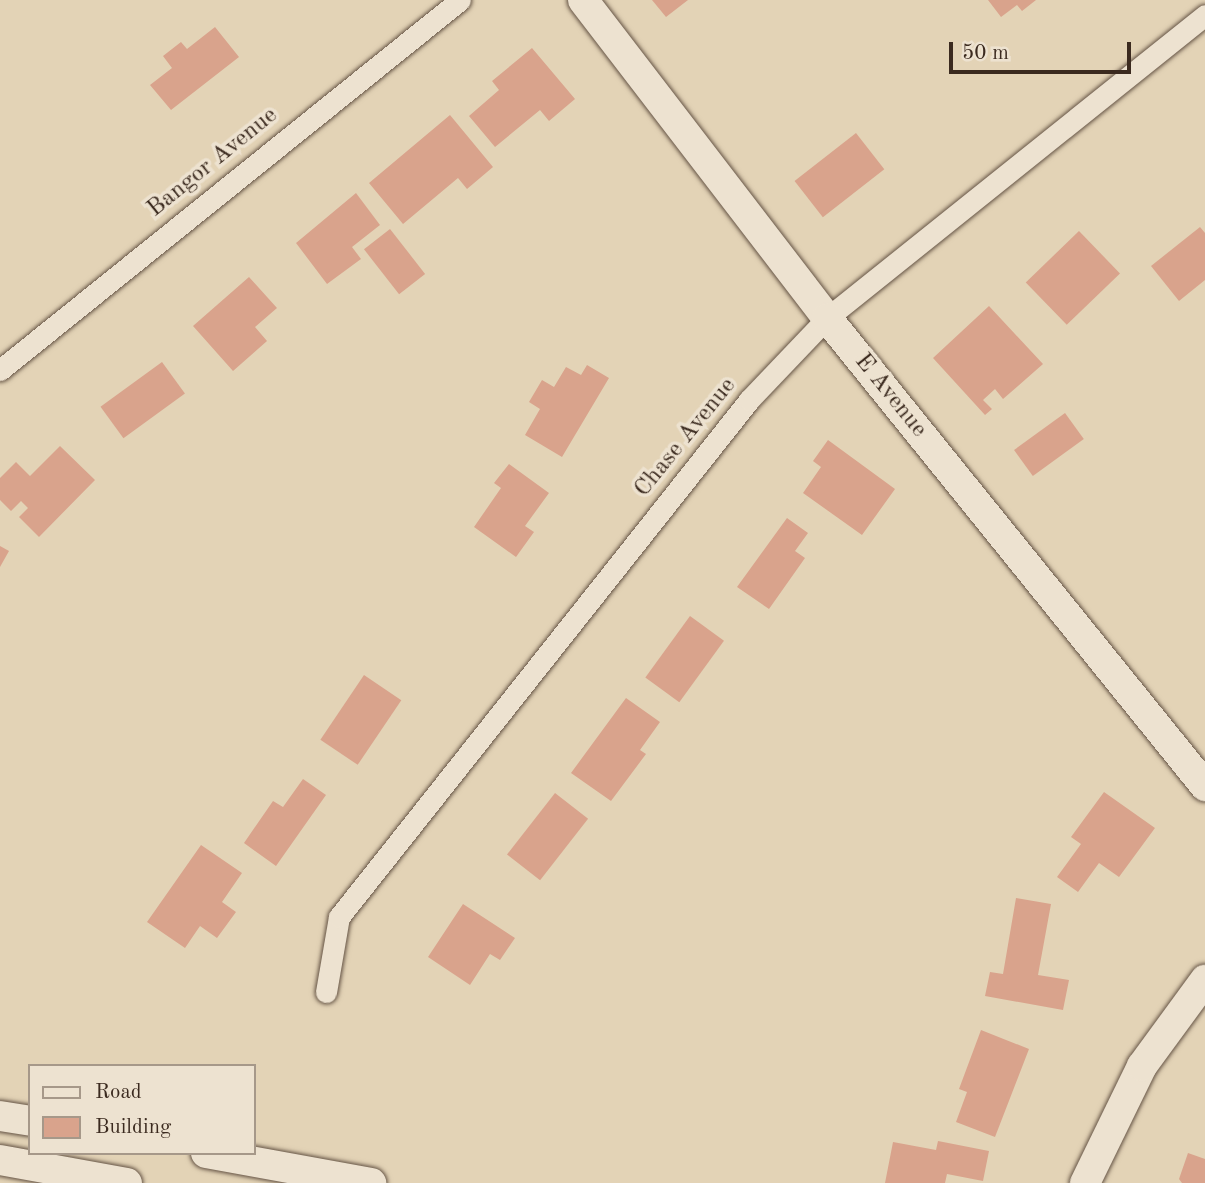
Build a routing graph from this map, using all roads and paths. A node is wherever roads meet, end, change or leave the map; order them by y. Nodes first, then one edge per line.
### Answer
1 (460, 0) edge
2 (583, 0) edge
3 (1205, 15) edge
4 (827, 318) junction
5 (0, 370) edge
6 (1205, 786) edge
7 (1205, 980) edge
8 (326, 992) dead end
9 (0, 1116) edge
10 (28, 1121) edge
11 (217, 1155) edge
12 (0, 1160) edge
13 (127, 1183) edge
14 (371, 1183) edge
15 (1085, 1183) edge

1 - 5 street, Bangor Avenue
2 - 4 street, E Avenue
3 - 4 street, Chase Avenue
4 - 6 street, E Avenue
4 - 8 street, Chase Avenue
7 - 15 street
9 - 10 street
11 - 14 street
12 - 13 street

